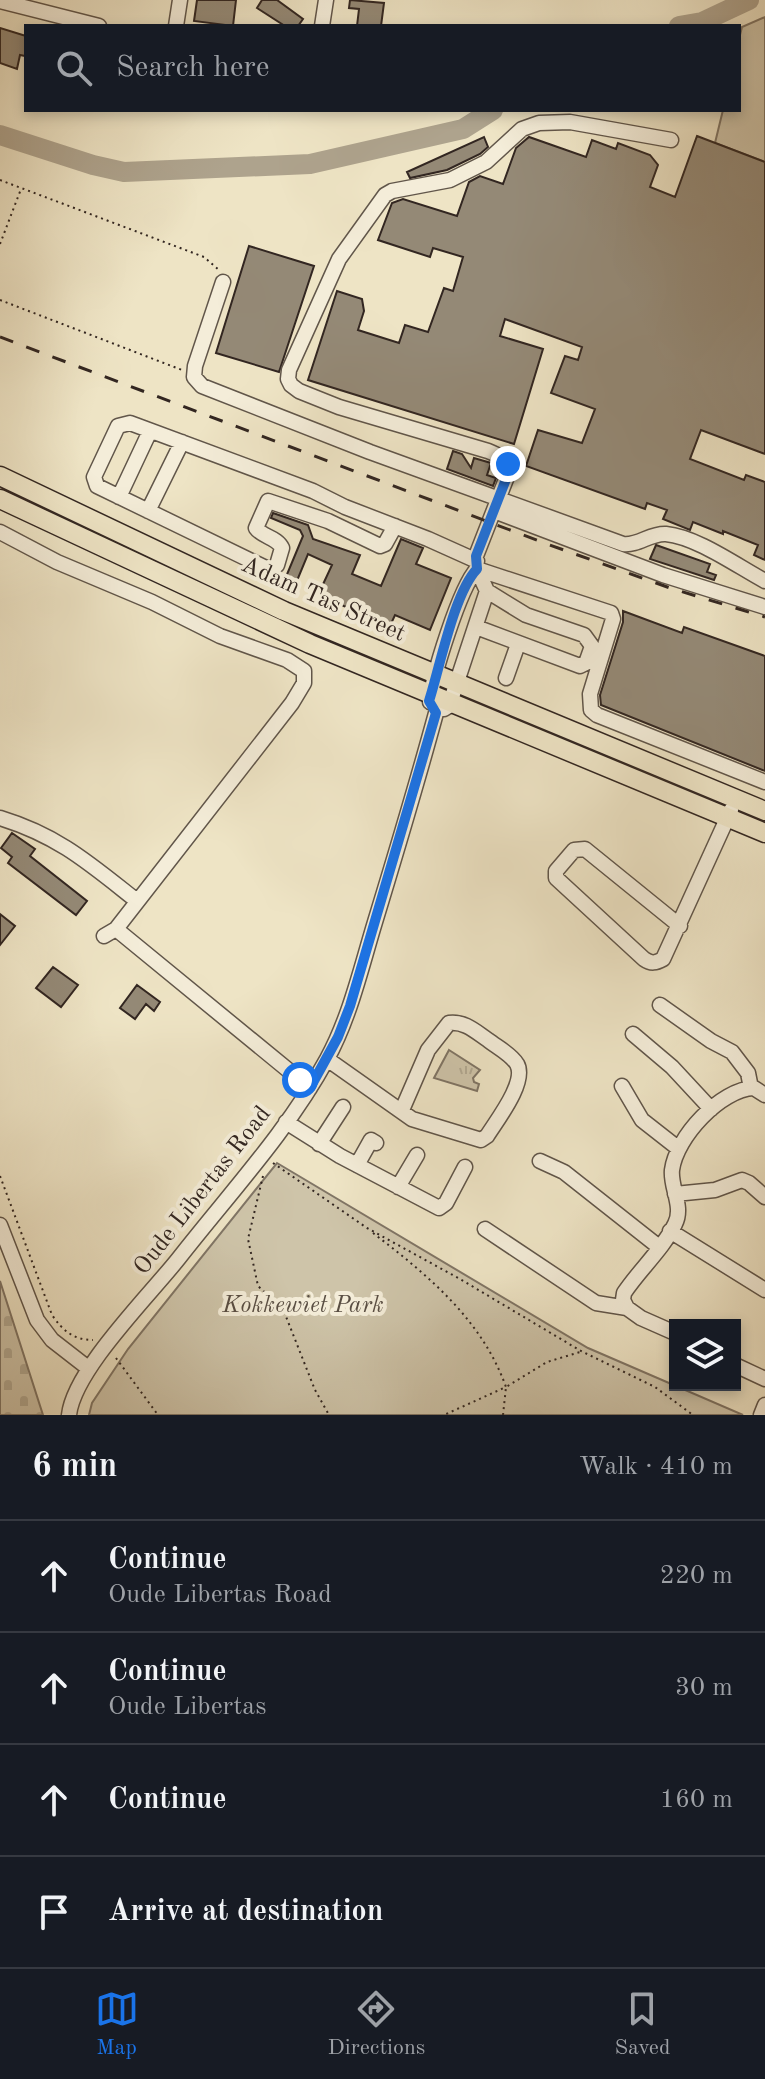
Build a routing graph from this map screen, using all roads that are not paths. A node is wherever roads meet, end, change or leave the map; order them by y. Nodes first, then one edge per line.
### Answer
1 (180, 0) edge
2 (326, 0) edge
3 (0, 1) edge
4 (91, 24) edge
5 (176, 24) edge
6 (322, 24) edge
7 (671, 140) dead end
8 (223, 282) road end
9 (150, 431) junction
10 (182, 442) junction
11 (0, 476) edge
12 (119, 497) junction
13 (0, 499) edge
14 (336, 503) junction
15 (497, 504) junction
16 (148, 511) junction
17 (360, 513) junction
18 (328, 521) junction
19 (395, 526) junction
20 (0, 532) edge
21 (352, 533) junction
22 (477, 565) junction
23 (765, 581) edge
24 (487, 591) junction
25 (765, 607) edge
26 (476, 627) junction
27 (518, 644) junction
28 (437, 675) junction
29 (506, 678) dead end
30 (458, 683) junction
31 (439, 703) junction
32 (765, 782) edge
33 (736, 799) junction
34 (765, 811) edge
35 (0, 818) edge
36 (728, 818) junction
37 (765, 833) edge
38 (137, 901) junction
39 (680, 926) junction
40 (660, 1005) dead end
41 (633, 1034) dead end
42 (327, 1059) junction
43 (622, 1086) dead end
44 (310, 1088) junction
45 (758, 1091) edge
46 (343, 1107) dead end
47 (711, 1109) junction
48 (402, 1110) junction
49 (286, 1122) junction
50 (376, 1143) dead end
51 (319, 1144) junction
52 (679, 1149) junction
53 (411, 1160) dead end
54 (540, 1161) dead end
55 (357, 1165) junction
56 (465, 1167) dead end
57 (398, 1187) junction
58 (675, 1194) junction
59 (765, 1197) edge
60 (0, 1225) edge
61 (485, 1229) dead end
62 (670, 1231) junction
63 (659, 1247) junction
64 (765, 1290) edge
65 (627, 1308) junction
66 (669, 1330) edge
67 (88, 1368) junction
68 (741, 1368) edge
69 (765, 1379) edge
70 (765, 1405) edge
71 (69, 1415) edge
72 (761, 1415) edge

1 - 5 street
2 - 6 street
3 - 4 street
7 - 15 street
8 - 15 street
9 - 10 street
9 - 12 street
9 - 12 street
10 - 14 street
10 - 16 street
11 - 28 main road, Adam Tas Street
12 - 16 street
13 - 31 main road, Adam Tas Street
14 - 17 street
14 - 18 street
15 - 22 street
15 - 23 street
15 - 25 street
16 - 18 street
17 - 19 street
17 - 21 street
18 - 21 street
19 - 21 street
19 - 22 street
20 - 38 street
22 - 24 street
22 - 28 street
22 - 32 street
24 - 26 street
24 - 27 street
26 - 27 street
26 - 30 street
27 - 29 street
28 - 30 main road, Adam Tas Street
28 - 31 street
30 - 31 street
30 - 33 main road, Adam Tas Street
31 - 36 main road, Adam Tas Street
31 - 42 street, Oude Libertas Road
33 - 34 main road, Adam Tas Street
33 - 36 street
35 - 38 street
36 - 37 main road, Adam Tas Street
36 - 39 street
38 - 44 street
39 - 39 street
40 - 45 street
41 - 47 street
42 - 44 street, Oude Libertas Road
42 - 48 street
43 - 52 street
44 - 49 street, Oude Libertas Road
45 - 47 street
46 - 51 street
47 - 52 street
48 - 48 street
49 - 51 street
49 - 67 street, Oude Libertas Road
50 - 55 street
51 - 55 street
52 - 58 street
53 - 57 street
54 - 63 street
55 - 57 street
56 - 57 street
58 - 59 street
58 - 62 street
60 - 67 street
61 - 65 street
62 - 63 street
62 - 64 street
63 - 65 street
65 - 66 street
67 - 71 street, Oude Libertas Road
68 - 69 street
70 - 72 street

